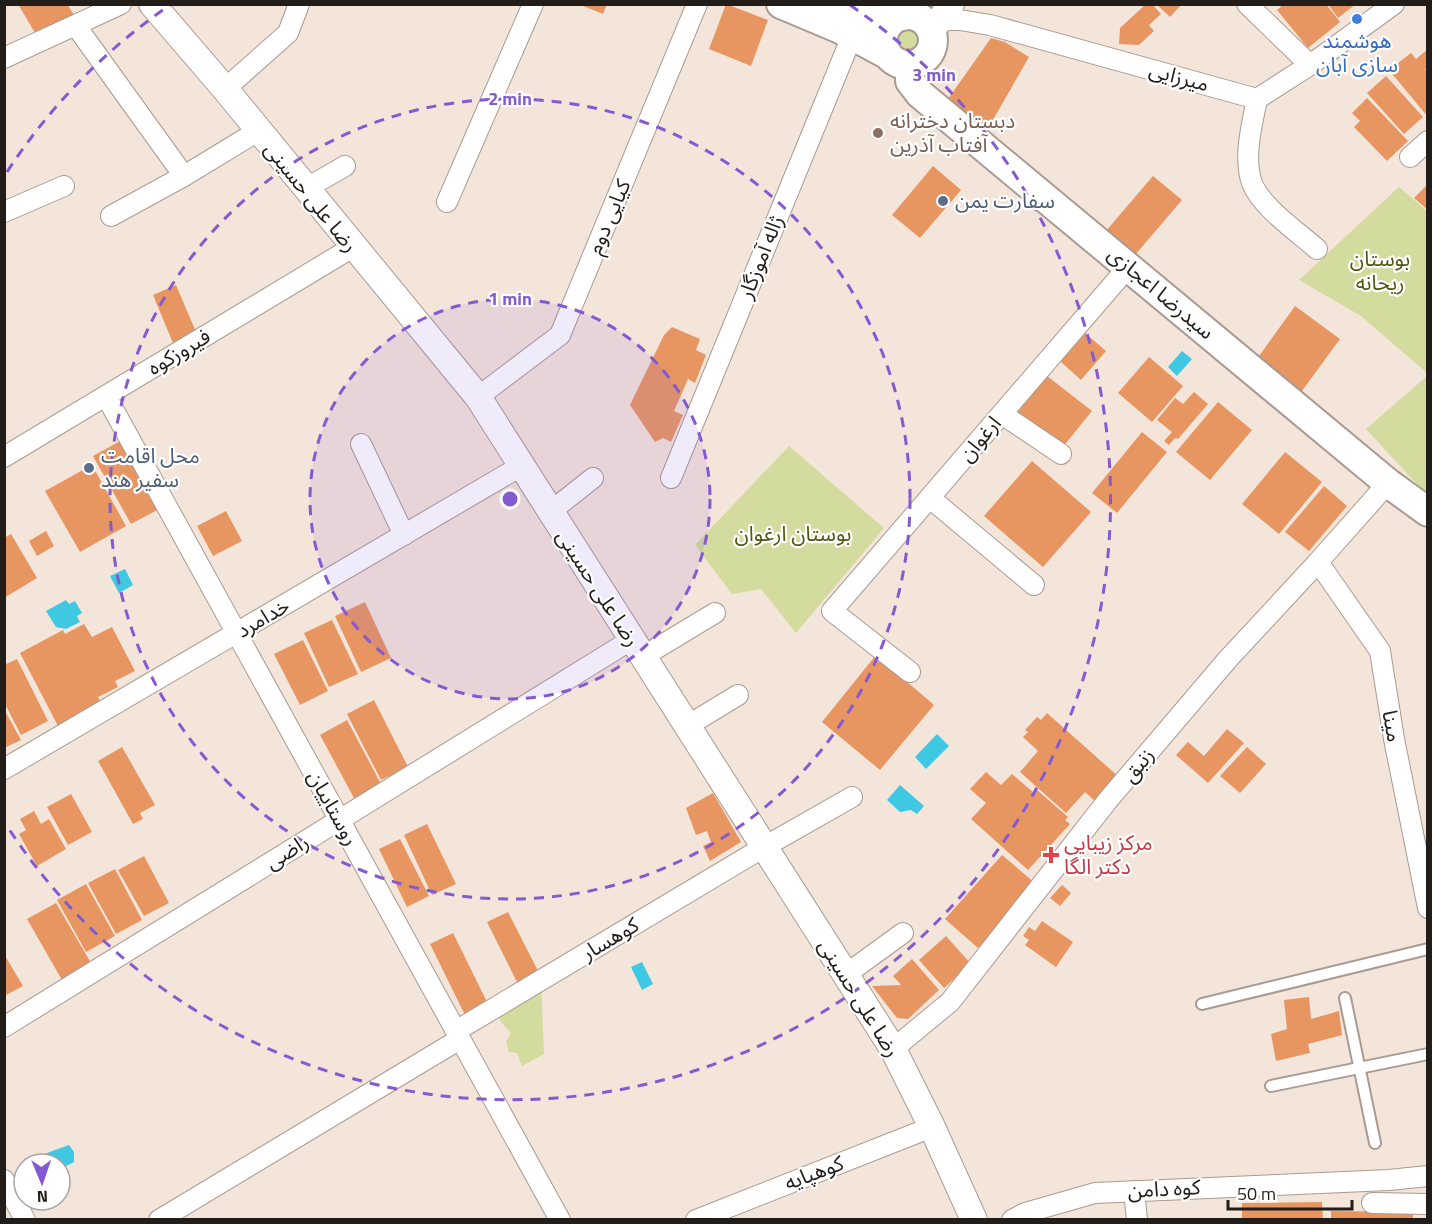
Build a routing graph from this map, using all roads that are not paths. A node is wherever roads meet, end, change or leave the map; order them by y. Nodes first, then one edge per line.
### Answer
1 (122, 4) edge
2 (152, 4) edge
3 (299, 4) edge
4 (533, 4) edge
5 (697, 4) edge
6 (781, 4) edge
7 (816, 4) edge
8 (1247, 4) edge
9 (1394, 4) edge
10 (930, 16) edge
11 (76, 26) junction
12 (852, 36) junction
13 (4, 58) edge
14 (899, 60) junction
15 (1310, 65) junction
16 (225, 89) junction
17 (1257, 99) junction
18 (258, 131) junction
19 (1428, 141) edge
20 (1410, 157) dead end
21 (345, 166) dead end
22 (184, 176) junction
23 (64, 186) dead end
24 (305, 189) junction
25 (447, 202) dead end
26 (4, 212) edge
27 (111, 216) dead end
28 (352, 247) junction
29 (1317, 249) dead end
30 (1128, 266) junction
31 (106, 396) junction
32 (478, 398) junction
33 (1002, 414) junction
34 (361, 444) dead end
35 (1061, 454) dead end
36 (4, 457) edge
37 (521, 466) junction
38 (593, 478) dead end
39 (671, 478) dead end
40 (1388, 483) junction
41 (930, 498) junction
42 (550, 512) junction
43 (1428, 512) edge
44 (404, 535) junction
45 (1318, 562) junction
46 (1035, 585) dead end
47 (714, 613) dead end
48 (237, 633) junction
49 (637, 648) junction
50 (910, 672) dead end
51 (738, 695) dead end
52 (687, 726) junction
53 (4, 770) edge
54 (852, 797) dead end
55 (340, 820) junction
56 (764, 847) junction
57 (1425, 882) edge
58 (1428, 908) edge
59 (903, 933) dead end
60 (1428, 949) edge
61 (845, 975) junction
62 (1345, 998) dead end
63 (1203, 1004) dead end
64 (4, 1027) edge
65 (458, 1035) junction
66 (893, 1049) junction
67 (1428, 1054) edge
68 (1360, 1067) junction
69 (1271, 1086) dead end
70 (932, 1127) junction
71 (1375, 1143) dead end
72 (1428, 1176) edge
73 (4, 1180) edge
74 (1134, 1191) junction
75 (1372, 1203) dead end
76 (1428, 1204) edge
77 (25, 1220) edge
78 (159, 1220) edge
79 (560, 1220) edge
80 (696, 1220) edge
81 (974, 1220) edge
82 (1012, 1220) edge
83 (1137, 1220) edge

1 - 11 street
2 - 16 street, رضا علی حسینی
3 - 16 street
4 - 25 street
5 - 32 street, کیایی دوم
6 - 12 main road
7 - 10 main road
8 - 15 street
9 - 15 street
10 - 14 main road
10 - 14 main road
10 - 17 street, میرزایی
11 - 13 street
11 - 22 street
12 - 14 main road
12 - 39 street, ژاله آموزگار
14 - 30 main road, سیدرضا اعجازی
15 - 17 street
16 - 18 street, رضا علی حسینی
17 - 29 street
18 - 22 street
18 - 24 street, رضا علی حسینی
19 - 20 street
21 - 24 street
22 - 27 street
23 - 26 street
24 - 28 street, رضا علی حسینی
28 - 31 street, فیروزکوه
28 - 32 street, رضا علی حسینی
30 - 33 street, ارغوان
30 - 40 main road, سیدرضا اعجازی
31 - 36 street, فیروزکوه
31 - 48 street, روستاییان
32 - 37 street, رضا علی حسینی
33 - 35 street
33 - 41 street, ارغوان
34 - 44 street
37 - 42 street, رضا علی حسینی
37 - 44 street, خدامرد
38 - 42 street
40 - 43 main road, سیدرضا اعجازی
40 - 45 street, زنبق
41 - 46 street
41 - 50 street, ارغوان
42 - 49 street, رضا علی حسینی
44 - 48 street, خدامرد
45 - 57 street, مینا
45 - 66 street, زنبق
47 - 49 street, راضی
48 - 53 street, خدامرد
48 - 55 street, روستاییان
49 - 52 street, رضا علی حسینی
49 - 55 street, راضی
51 - 52 street
52 - 56 street, رضا علی حسینی
54 - 56 street, کوهسار
55 - 64 street, راضی
55 - 65 street, روستاییان
56 - 61 street, رضا علی حسینی
56 - 65 street, کوهسار
57 - 58 street, مینا
59 - 61 street
60 - 63 lane
61 - 66 street, رضا علی حسینی
62 - 68 lane
65 - 78 street, کوهسار
65 - 79 street, روستاییان
66 - 70 street, رضا علی حسینی
67 - 68 lane
68 - 69 lane
68 - 71 lane
70 - 80 street, کوهپایه
70 - 81 street, رضا علی حسینی
72 - 74 street, کوه دامن
73 - 77 street
74 - 82 street, کوه دامن
74 - 83 street
75 - 76 street

